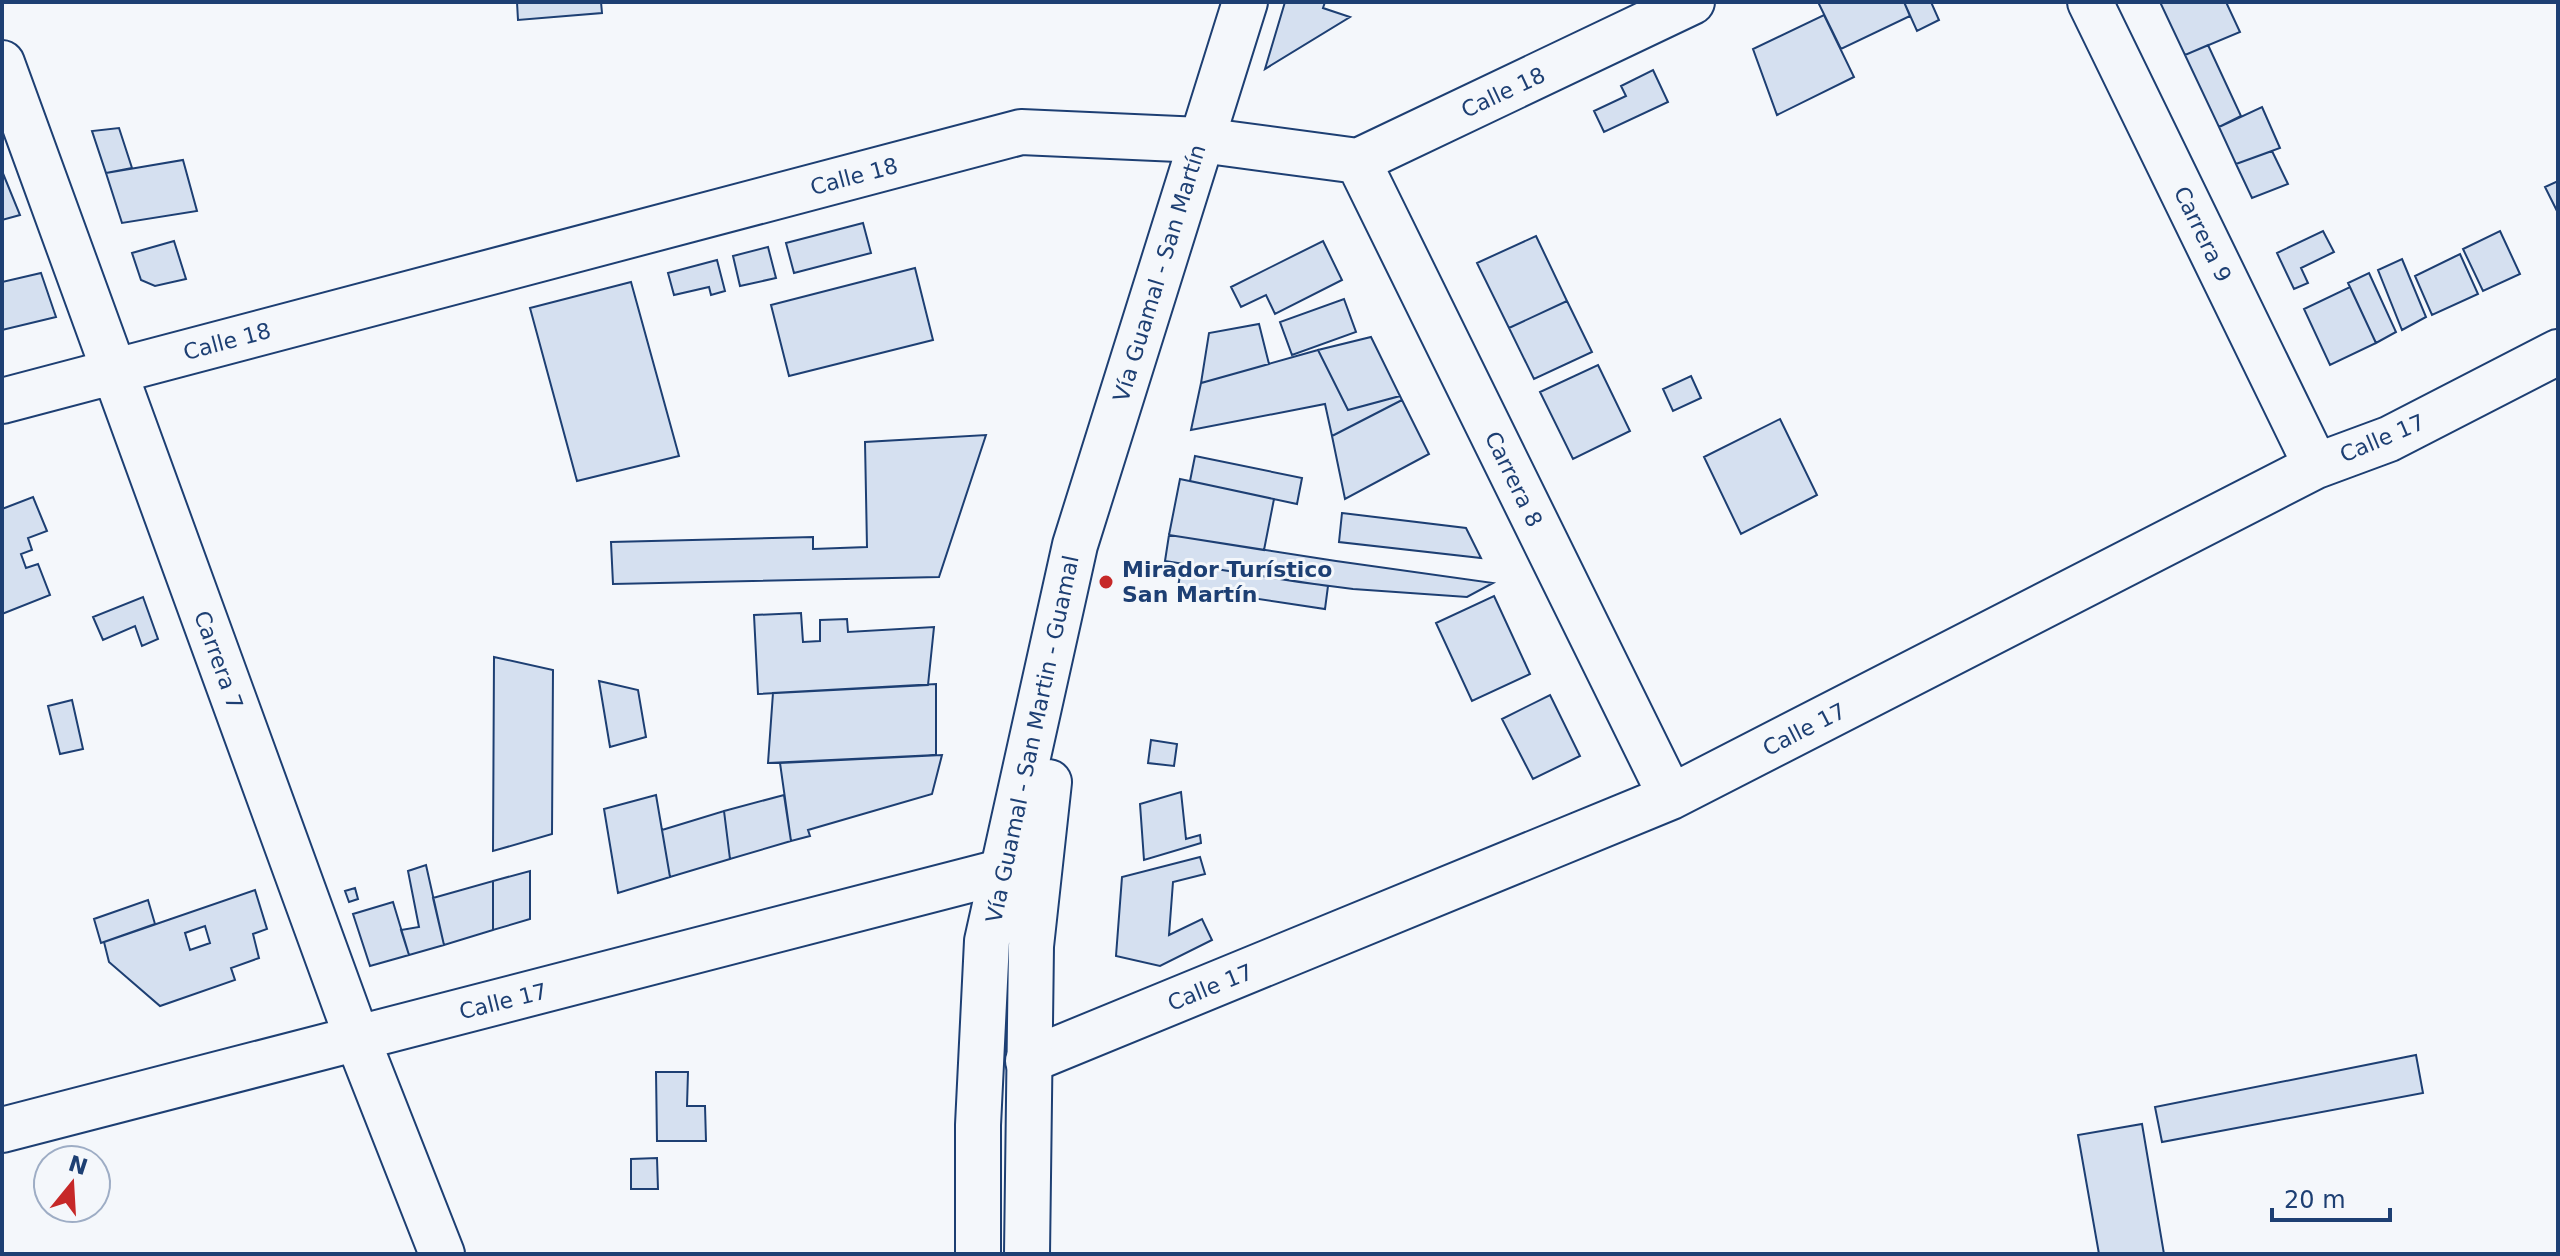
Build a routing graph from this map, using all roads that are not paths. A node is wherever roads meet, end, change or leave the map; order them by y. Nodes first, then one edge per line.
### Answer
1 (1245, 2) edge
2 (1692, 2) edge
3 (2090, 2) edge
4 (2, 63) edge
5 (1201, 140) junction
6 (1358, 161) junction
7 (2558, 352) edge
8 (113, 371) junction
9 (2, 401) edge
10 (2316, 466) junction
11 (1075, 545) junction
12 (1671, 797) junction
13 (1004, 871) junction
14 (357, 1038) junction
15 (1028, 1061) junction
16 (2, 1130) edge
17 (442, 1254) edge
18 (978, 1254) edge
19 (1027, 1254) edge

1 - 5 street, Vía Guamal - San Martín
2 - 6 street, Calle 18
3 - 10 street, Carrera 9
4 - 8 street, Carrera 7
5 - 6 street, Calle 18
5 - 8 street, Calle 18
5 - 11 street, Vía Guamal - San Martín
6 - 12 street, Carrera 8
7 - 10 street, Calle 17
8 - 9 street, Calle 18
8 - 14 street, Carrera 7
10 - 12 street, Calle 17
11 - 13 street, Vía Guamal - San Martin - Guamal
11 - 15 street, Vía Guamal - San Martin - Guamal
12 - 15 street, Calle 17
13 - 14 street, Calle 17
13 - 18 street, Vía Guamal - San Martin - Guamal
14 - 16 street, Calle 17
14 - 17 street, Carrera 7
15 - 19 street, Vía Guamal - San Martin - Guamal

